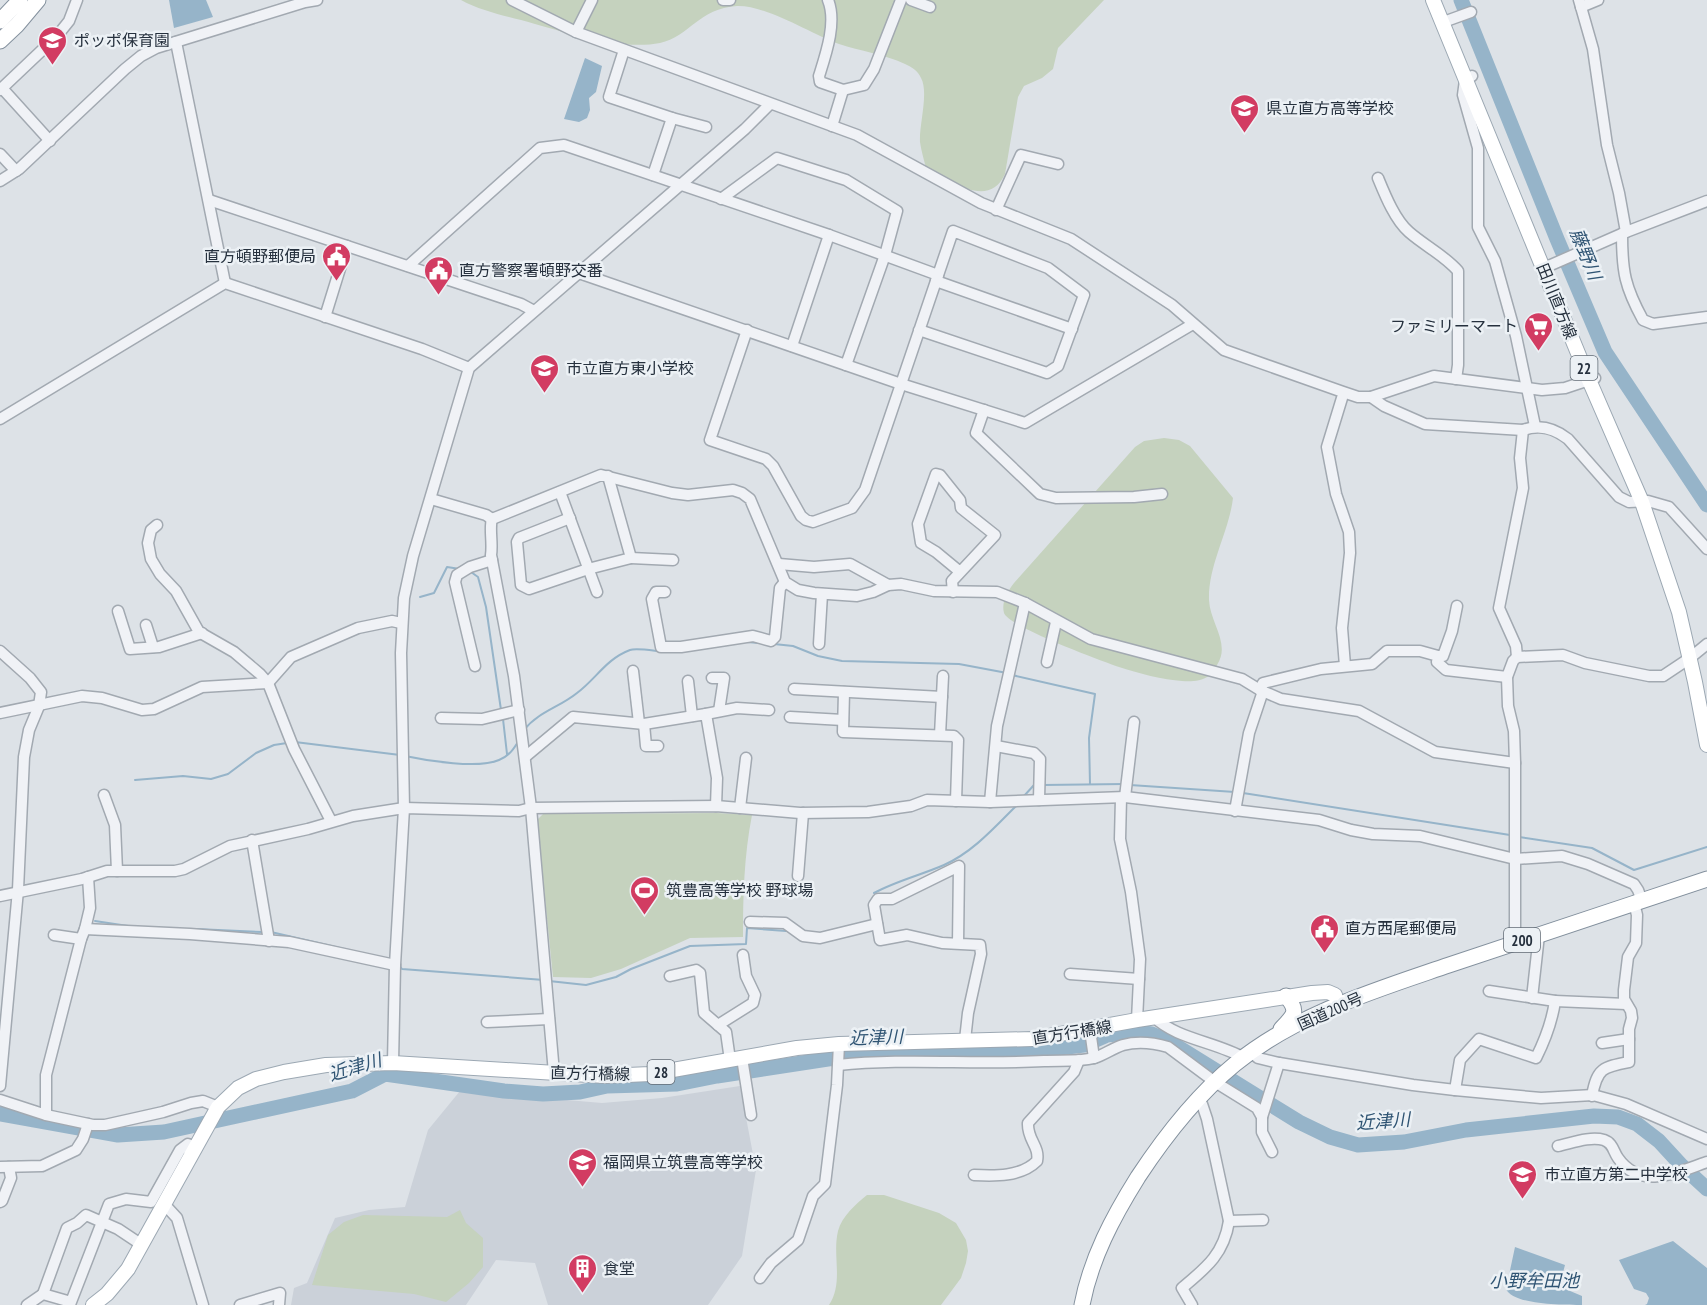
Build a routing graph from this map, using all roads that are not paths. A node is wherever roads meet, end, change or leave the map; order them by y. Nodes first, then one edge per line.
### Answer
1 (39, 0) edge
2 (46, 0) edge
3 (77, 0) edge
4 (317, 0) edge
5 (512, 0) edge
6 (592, 0) edge
7 (723, 0) edge
8 (730, 0) edge
9 (828, 0) edge
10 (901, 0) edge
11 (911, 0) edge
12 (1433, 0) edge
13 (1441, 0) edge
14 (1598, 0) edge
15 (1580, 3) edge
16 (930, 7) dead end
17 (12, 12) edge
18 (1471, 12) dead end
19 (1449, 19) junction
20 (576, 32) junction
21 (0, 40) edge
22 (176, 42) junction
23 (624, 50) junction
24 (1469, 78) junction
25 (1, 89) edge
26 (843, 90) junction
27 (769, 105) junction
28 (672, 118) junction
29 (832, 126) junction
30 (706, 127) dead end
31 (50, 141) junction
32 (0, 154) edge
33 (1059, 164) dead end
34 (16, 171) junction
35 (653, 175) junction
36 (1378, 178) dead end
37 (0, 181) edge
38 (681, 186) junction
39 (721, 199) junction
40 (209, 200) junction
41 (1707, 201) edge
42 (996, 210) junction
43 (1624, 233) junction
44 (829, 235) junction
45 (347, 246) junction
46 (885, 255) junction
47 (408, 266) junction
48 (1548, 267) junction
49 (579, 273) junction
50 (937, 278) junction
51 (225, 283) junction
52 (534, 311) junction
53 (325, 316) junction
54 (1707, 317) edge
55 (1193, 324) junction
56 (1072, 329) junction
57 (747, 330) junction
58 (919, 330) junction
59 (792, 346) junction
60 (846, 365) junction
61 (470, 368) junction
62 (1456, 379) junction
63 (1592, 379) junction
64 (901, 384) junction
65 (1528, 389) junction
66 (1342, 398) dead end
67 (1371, 398) junction
68 (984, 410) junction
69 (0, 419) edge
70 (1535, 426) junction
71 (1523, 430) junction
72 (608, 476) junction
73 (560, 492) junction
74 (1162, 494) dead end
75 (431, 499) junction
76 (1645, 502) junction
77 (570, 518) junction
78 (492, 519) junction
79 (157, 525) dead end
80 (1707, 549) edge
81 (631, 558) junction
82 (492, 560) junction
83 (673, 560) dead end
84 (779, 564) junction
85 (588, 569) junction
86 (959, 571) junction
87 (785, 582) junction
88 (888, 585) junction
89 (597, 592) dead end
90 (665, 592) dead end
91 (954, 592) junction
92 (822, 594) junction
93 (1025, 603) junction
94 (1457, 606) dead end
95 (118, 611) dead end
96 (1056, 622) junction
97 (401, 623) junction
98 (146, 625) dead end
99 (202, 633) junction
100 (819, 644) dead end
101 (153, 647) junction
102 (0, 651) edge
103 (1698, 651) edge
104 (1438, 656) junction
105 (1518, 657) junction
106 (1047, 662) dead end
107 (475, 666) dead end
108 (1345, 666) junction
109 (633, 671) dead end
110 (943, 676) dead end
111 (1507, 677) junction
112 (712, 678) dead end
113 (688, 681) dead end
114 (268, 683) junction
115 (794, 689) dead end
116 (1261, 691) junction
117 (844, 692) junction
118 (942, 697) junction
119 (1707, 705) edge
120 (39, 706) junction
121 (519, 710) junction
122 (769, 710) dead end
123 (719, 711) junction
124 (0, 713) edge
125 (705, 714) junction
126 (692, 716) junction
127 (790, 717) dead end
128 (441, 718) dead end
129 (843, 720) junction
130 (1134, 722) dead end
131 (642, 723) junction
132 (940, 735) junction
133 (1707, 745) edge
134 (658, 746) dead end
135 (996, 746) junction
136 (525, 758) junction
137 (746, 758) dead end
138 (1515, 763) junction
139 (104, 795) dead end
140 (1123, 798) junction
141 (1039, 800) junction
142 (956, 801) junction
143 (990, 802) junction
144 (716, 806) junction
145 (404, 808) junction
146 (531, 808) junction
147 (740, 808) junction
148 (1235, 811) junction
149 (803, 813) junction
150 (332, 821) junction
151 (252, 840) junction
152 (1515, 859) junction
153 (117, 871) junction
154 (798, 876) dead end
155 (88, 877) junction
156 (1707, 879) edge
157 (18, 891) junction
158 (0, 896) edge
159 (1638, 902) junction
160 (750, 922) dead end
161 (877, 924) junction
162 (83, 934) junction
163 (54, 935) dead end
164 (1539, 935) junction
165 (269, 941) junction
166 (1515, 942) junction
167 (958, 944) junction
168 (743, 955) dead end
169 (395, 965) junction
170 (1070, 974) dead end
171 (670, 976) dead end
172 (1139, 979) junction
173 (1489, 991) dead end
174 (1286, 996) junction
175 (1532, 998) junction
176 (1555, 1001) junction
177 (4, 1002) edge
178 (1626, 1004) junction
179 (1338, 1005) junction
180 (1154, 1017) junction
181 (549, 1019) junction
182 (1137, 1020) junction
183 (487, 1022) dead end
184 (718, 1025) junction
185 (1090, 1033) junction
186 (1273, 1038) junction
187 (965, 1040) junction
188 (1629, 1040) junction
189 (1602, 1043) dead end
190 (839, 1044) junction
191 (1094, 1056) junction
192 (738, 1058) junction
193 (1244, 1058) junction
194 (1079, 1060) junction
195 (393, 1063) junction
196 (1279, 1063) junction
197 (838, 1064) junction
198 (554, 1073) junction
199 (1215, 1082) junction
200 (0, 1086) edge
201 (1455, 1089) junction
202 (1592, 1096) junction
203 (0, 1100) edge
204 (1197, 1101) junction
205 (218, 1107) junction
206 (1263, 1114) junction
207 (46, 1115) junction
208 (752, 1115) dead end
209 (88, 1124) junction
210 (1707, 1139) edge
211 (1558, 1146) dead end
212 (195, 1147) junction
213 (1272, 1152) dead end
214 (1707, 1162) edge
215 (5, 1167) edge
216 (974, 1175) dead end
217 (0, 1203) edge
218 (165, 1205) junction
219 (1263, 1220) dead end
220 (103, 1221) junction
221 (1229, 1221) junction
222 (142, 1245) junction
223 (760, 1278) dead end
224 (43, 1294) junction
225 (27, 1305) edge
226 (93, 1305) edge
227 (203, 1305) edge
228 (240, 1305) edge
229 (279, 1305) edge
230 (1082, 1305) edge
231 (1192, 1305) edge

1 - 17 highway
2 - 17 highway
3 - 25 street
4 - 22 street
5 - 20 street
6 - 20 street
7 - 8 street
9 - 26 street
10 - 26 street
11 - 16 street
12 - 24 main road, 田川直方線 / 22
13 - 19 main road, 田川直方線 / 22
14 - 15 street
15 - 43 street
17 - 21 highway
18 - 19 street
19 - 24 main road, 田川直方線 / 22
20 - 23 street
22 - 31 street
22 - 40 street
23 - 27 street
23 - 28 street
24 - 48 main road, 田川直方線 / 22
24 - 65 street
25 - 31 street
26 - 29 street
27 - 29 street
27 - 38 street
28 - 30 street
28 - 35 street
29 - 42 street
31 - 34 street
32 - 34 street
33 - 42 street
34 - 37 street
35 - 38 street
35 - 47 street
36 - 62 street
38 - 39 street
38 - 49 street
39 - 44 street
39 - 46 street
40 - 45 street
40 - 51 street
41 - 43 street
42 - 55 street
43 - 48 street
43 - 54 street
44 - 46 street
44 - 59 street
45 - 47 street
45 - 53 street
46 - 50 street
46 - 60 street
47 - 52 street
48 - 63 main road, 田川直方線 / 22
49 - 52 street
49 - 57 street
50 - 56 street
50 - 56 street
50 - 58 street
51 - 53 street
51 - 69 street
52 - 61 street
53 - 61 street
55 - 67 street
55 - 68 street
56 - 58 street
57 - 59 street
57 - 64 street
58 - 64 street
59 - 60 street
60 - 64 street
61 - 75 street
62 - 65 street
62 - 67 street
63 - 65 street
63 - 76 main road, 田川直方線 / 22
64 - 68 street
65 - 70 street
66 - 108 street
67 - 71 street
68 - 74 street
70 - 71 street
70 - 76 street
71 - 105 street
72 - 73 street
72 - 81 street
72 - 84 street
73 - 77 street
73 - 78 street
75 - 78 street
75 - 97 street
76 - 80 street
76 - 103 main road, 田川直方線 / 22
77 - 85 street
77 - 85 street
78 - 82 street
79 - 99 street
81 - 83 street
81 - 85 street
82 - 107 street
82 - 121 street
84 - 87 street
84 - 88 street
85 - 89 street
86 - 86 street
86 - 91 street
87 - 90 street
87 - 92 street
88 - 91 street
88 - 92 street
91 - 93 street
92 - 100 street
93 - 96 street
93 - 135 street
94 - 104 street
95 - 101 street
96 - 106 street
96 - 116 street
97 - 114 street
97 - 145 street
98 - 101 street
99 - 101 street
99 - 114 street
102 - 120 street
103 - 105 street
103 - 119 main road, 田川直方線 / 22
103 - 133 main road, 田川直方線 / 22
104 - 108 street
104 - 111 street
105 - 111 street
108 - 116 street
109 - 131 street
110 - 118 street
111 - 138 street
112 - 123 street
113 - 126 street
114 - 120 street
114 - 150 street
115 - 117 street
116 - 138 street
116 - 148 street
117 - 118 street
117 - 129 street
118 - 132 street
120 - 124 street
120 - 157 street
121 - 128 street
121 - 136 street
122 - 123 street
123 - 125 street
125 - 126 street
125 - 144 street
126 - 131 street
127 - 129 street
129 - 132 street
130 - 140 street
131 - 134 street
131 - 136 street
132 - 142 street
135 - 141 street
135 - 143 street
136 - 146 street
137 - 147 street
138 - 152 street
139 - 153 street
140 - 141 street
140 - 148 street
140 - 172 street
141 - 143 street
142 - 143 street
142 - 149 street
144 - 146 street
144 - 147 street
145 - 146 street
145 - 150 street
145 - 169 street
146 - 181 street
147 - 149 street
148 - 152 street
149 - 154 street
150 - 151 street
151 - 153 street
151 - 165 street
152 - 159 street
152 - 166 street
153 - 155 street
155 - 157 street
155 - 162 street
156 - 159 highway, 国道200号 / 200
157 - 158 street
157 - 177 street
159 - 164 highway, 国道200号 / 200
159 - 178 street
160 - 161 street
161 - 167 street
161 - 167 street
162 - 163 street
162 - 165 street
162 - 207 street
164 - 166 highway, 国道200号 / 200
164 - 175 street
165 - 169 street
166 - 179 highway, 国道200号 / 200
167 - 187 street
168 - 184 street
169 - 195 street
170 - 172 street
171 - 184 street
172 - 182 street
173 - 175 street
174 - 179 main road, 直方行橋線 / 28
174 - 180 main road, 直方行橋線 / 28
174 - 186 highway
175 - 176 street
176 - 178 street
176 - 201 street
177 - 200 street
178 - 188 street
179 - 186 highway, 国道200号 / 200
180 - 182 main road, 直方行橋線 / 28
180 - 193 street
181 - 183 street
181 - 198 street
182 - 185 main road, 直方行橋線 / 28
184 - 192 street
185 - 187 main road, 直方行橋線 / 28
185 - 191 street
186 - 193 highway, 国道200号 / 200
187 - 190 main road, 直方行橋線 / 28
188 - 189 street
188 - 202 street
190 - 192 main road, 直方行橋線 / 28
190 - 197 street
191 - 194 street
191 - 199 street
192 - 198 main road, 直方行橋線 / 28
192 - 208 street
193 - 196 street
193 - 199 highway, 国道200号 / 200
194 - 197 street
194 - 216 street
195 - 198 main road, 直方行橋線 / 28
195 - 205 main road, 直方行橋線 / 28
196 - 201 street
196 - 206 street
197 - 223 street
199 - 204 highway, 国道200号 / 200
199 - 206 street
201 - 202 street
202 - 210 street
203 - 207 street
204 - 221 street
204 - 230 highway, 国道200号 / 200
205 - 209 street
205 - 212 main road, 直方行橋線 / 28
206 - 213 street
207 - 209 street
209 - 215 street
211 - 214 street
212 - 218 main road, 直方行橋線 / 28
212 - 220 street
215 - 217 street
218 - 222 main road, 直方行橋線 / 28
218 - 227 street
219 - 221 street
220 - 222 street
220 - 224 street
220 - 224 street
221 - 231 street
222 - 226 main road, 直方行橋線 / 28
224 - 225 street
228 - 229 street

